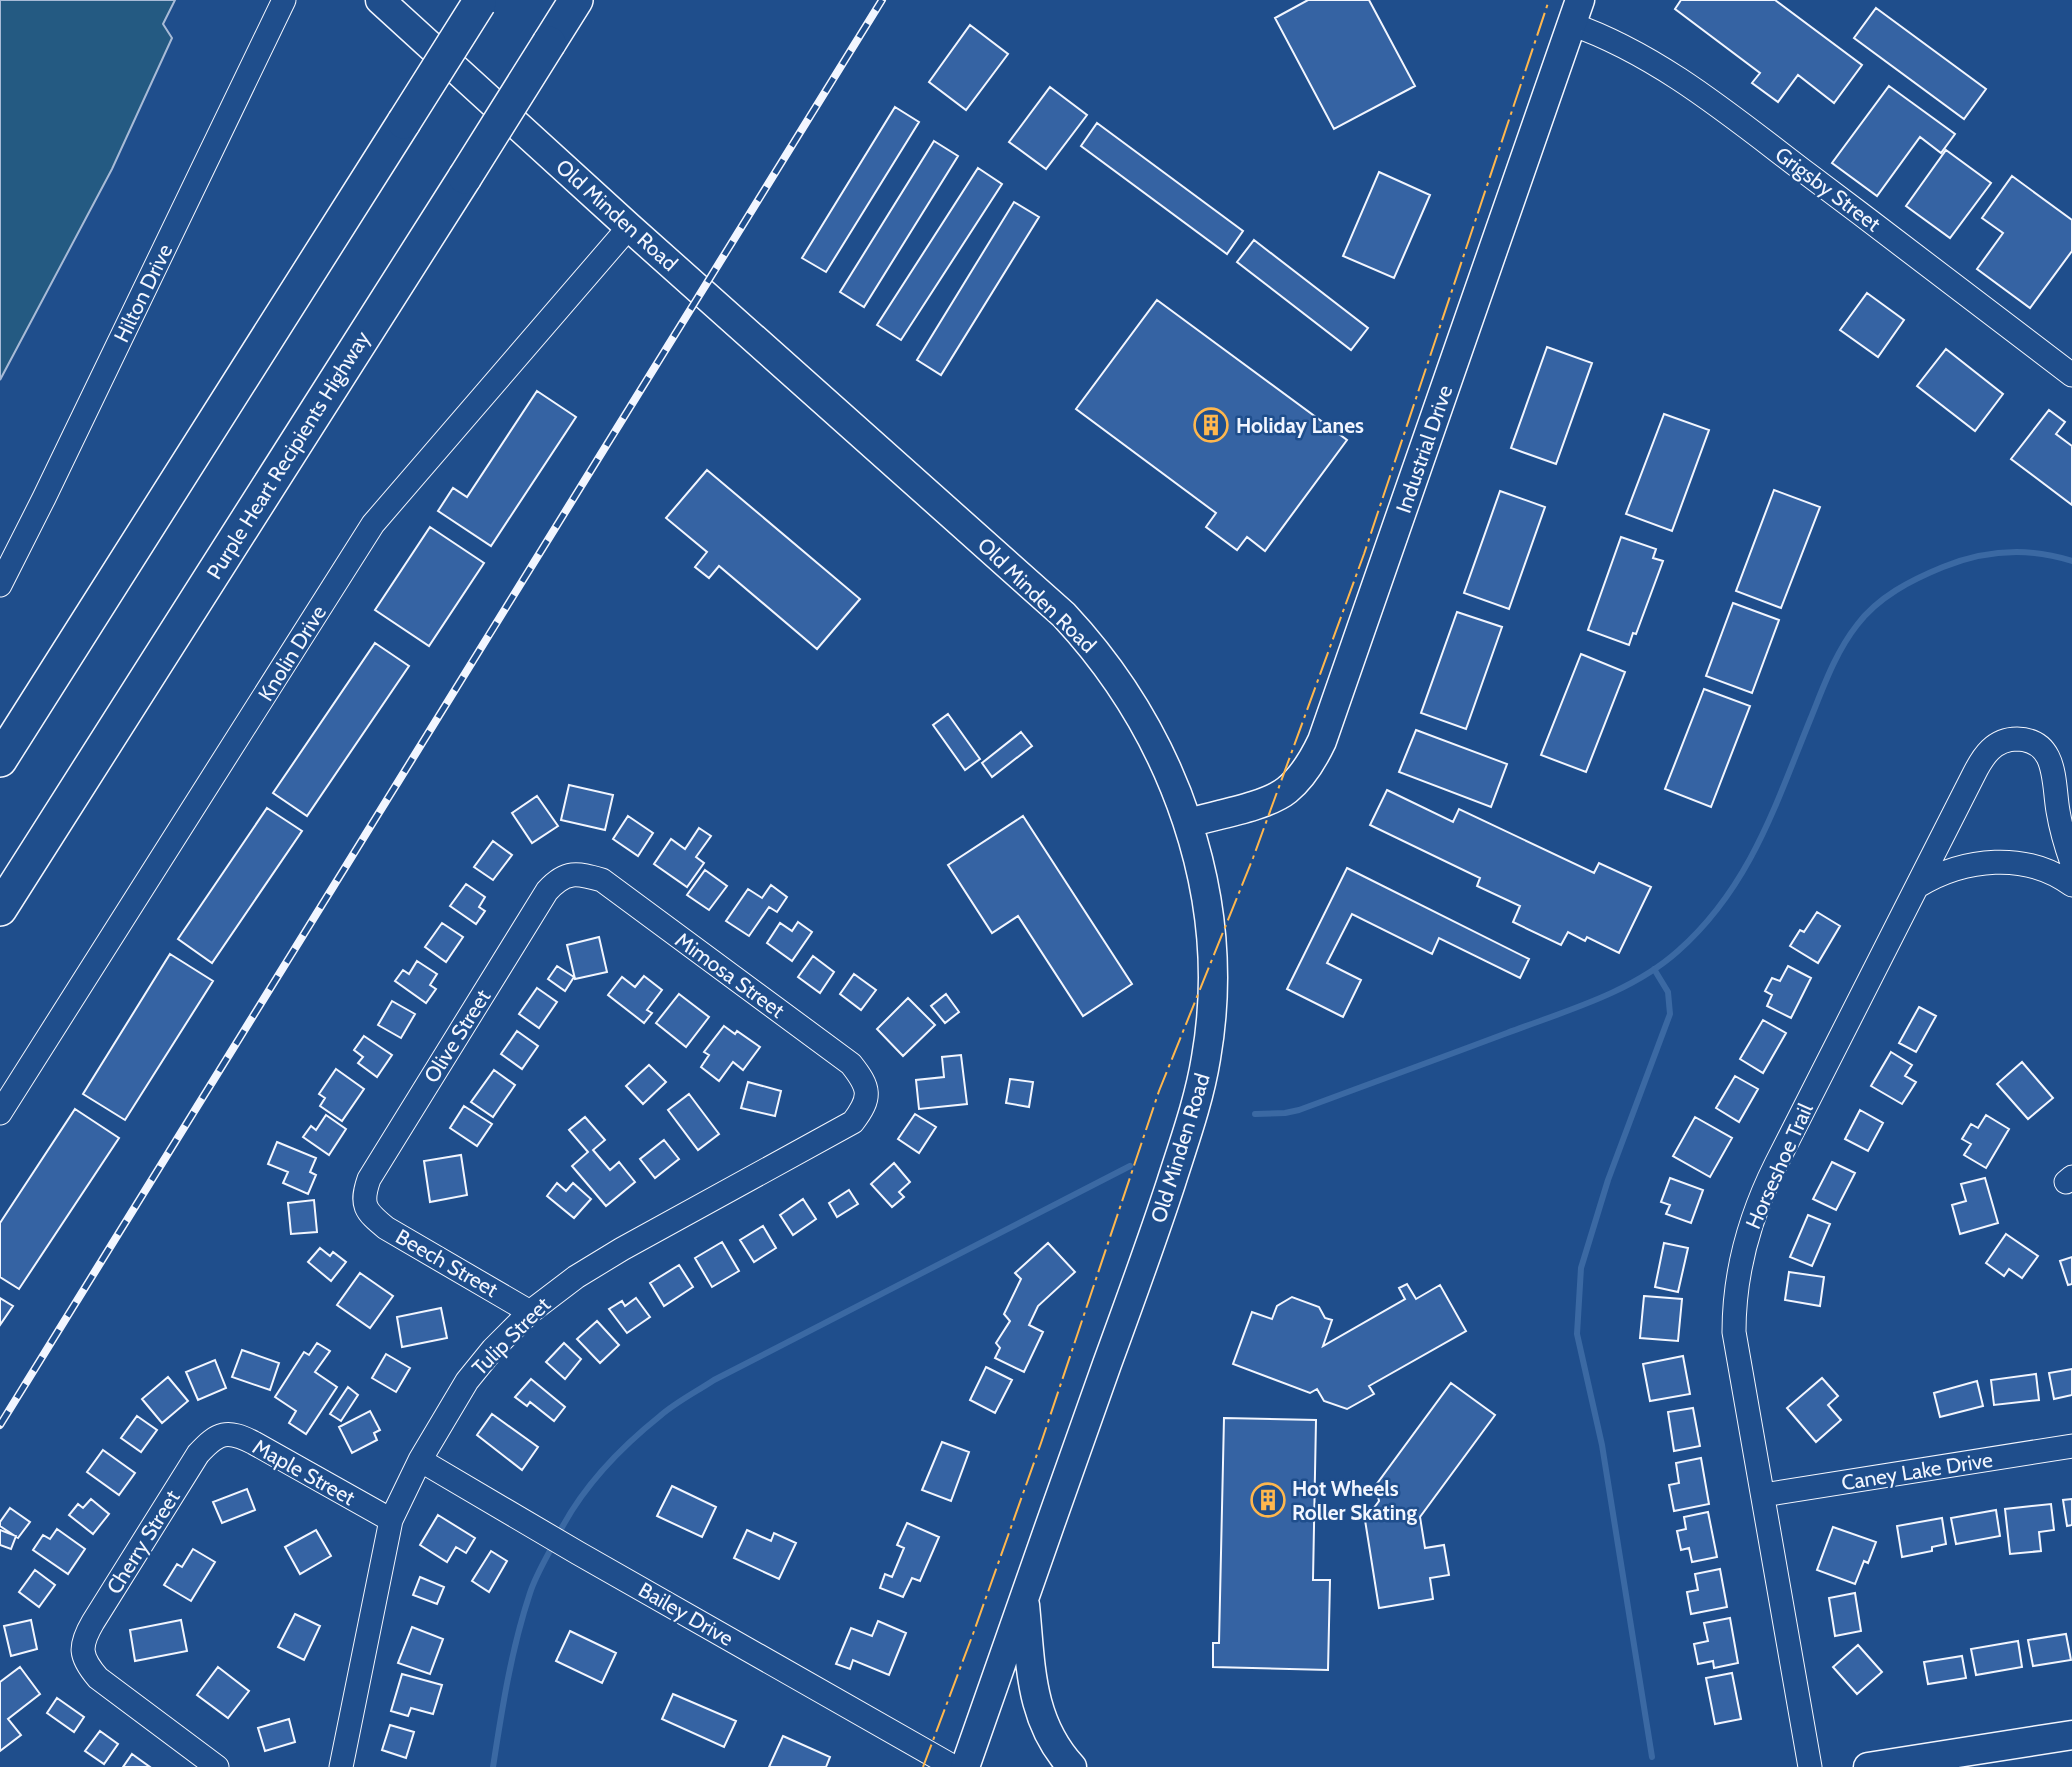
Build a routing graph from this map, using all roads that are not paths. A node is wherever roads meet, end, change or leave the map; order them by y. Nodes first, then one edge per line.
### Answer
1 (284, 0) edge
2 (380, 0) edge
3 (576, 0) edge
4 (480, 1) edge
5 (1576, 12) edge
6 (629, 227) junction
7 (2072, 375) edge
8 (0, 585) edge
9 (0, 760) edge
10 (1188, 823) junction
11 (2072, 863) edge
12 (571, 874) joint
13 (2072, 885) edge
14 (1918, 886) junction
15 (0, 909) edge
16 (867, 1100) joint
17 (0, 1113) edge
18 (366, 1210) joint
19 (530, 1312) junction
20 (215, 1437) joint
21 (2072, 1446) edge
22 (420, 1460) junction
23 (1763, 1495) junction
24 (391, 1520) junction
25 (1024, 1598) junction
26 (2072, 1735) edge
27 (217, 1767) edge
28 (341, 1767) edge
29 (954, 1767) edge
30 (965, 1767) edge
31 (1072, 1767) edge
32 (1810, 1767) edge
33 (1868, 1767) edge

1 - 8 street, Hilton Drive
2 - 6 main road, Old Minden Road
3 - 15 highway, Purple Heart Recipients Highway, bridge
4 - 9 highway, bridge
5 - 7 street, Grigsby Street
5 - 10 main road, Industrial Drive
6 - 10 main road, Old Minden Road
6 - 17 street, Knolin Drive
10 - 25 main road, Old Minden Road
11 - 14 street, Horseshoe Trail
12 - 16 street, Mimosa Street
12 - 18 street, Olive Street
13 - 14 street
14 - 23 street, Horseshoe Trail
16 - 19 street, Tulip Street
18 - 19 street, Beech Street
19 - 22 street, Tulip Street
20 - 24 street, Maple Street
20 - 27 street, Cherry Street
21 - 23 street, Caney Lake Drive
22 - 24 street, Tulip Street
22 - 29 street, Bailey Drive
23 - 32 street, Horseshoe Trail
24 - 28 street, Tulip Street
25 - 30 main road, Old Minden Road
25 - 31 main road
26 - 33 main road

